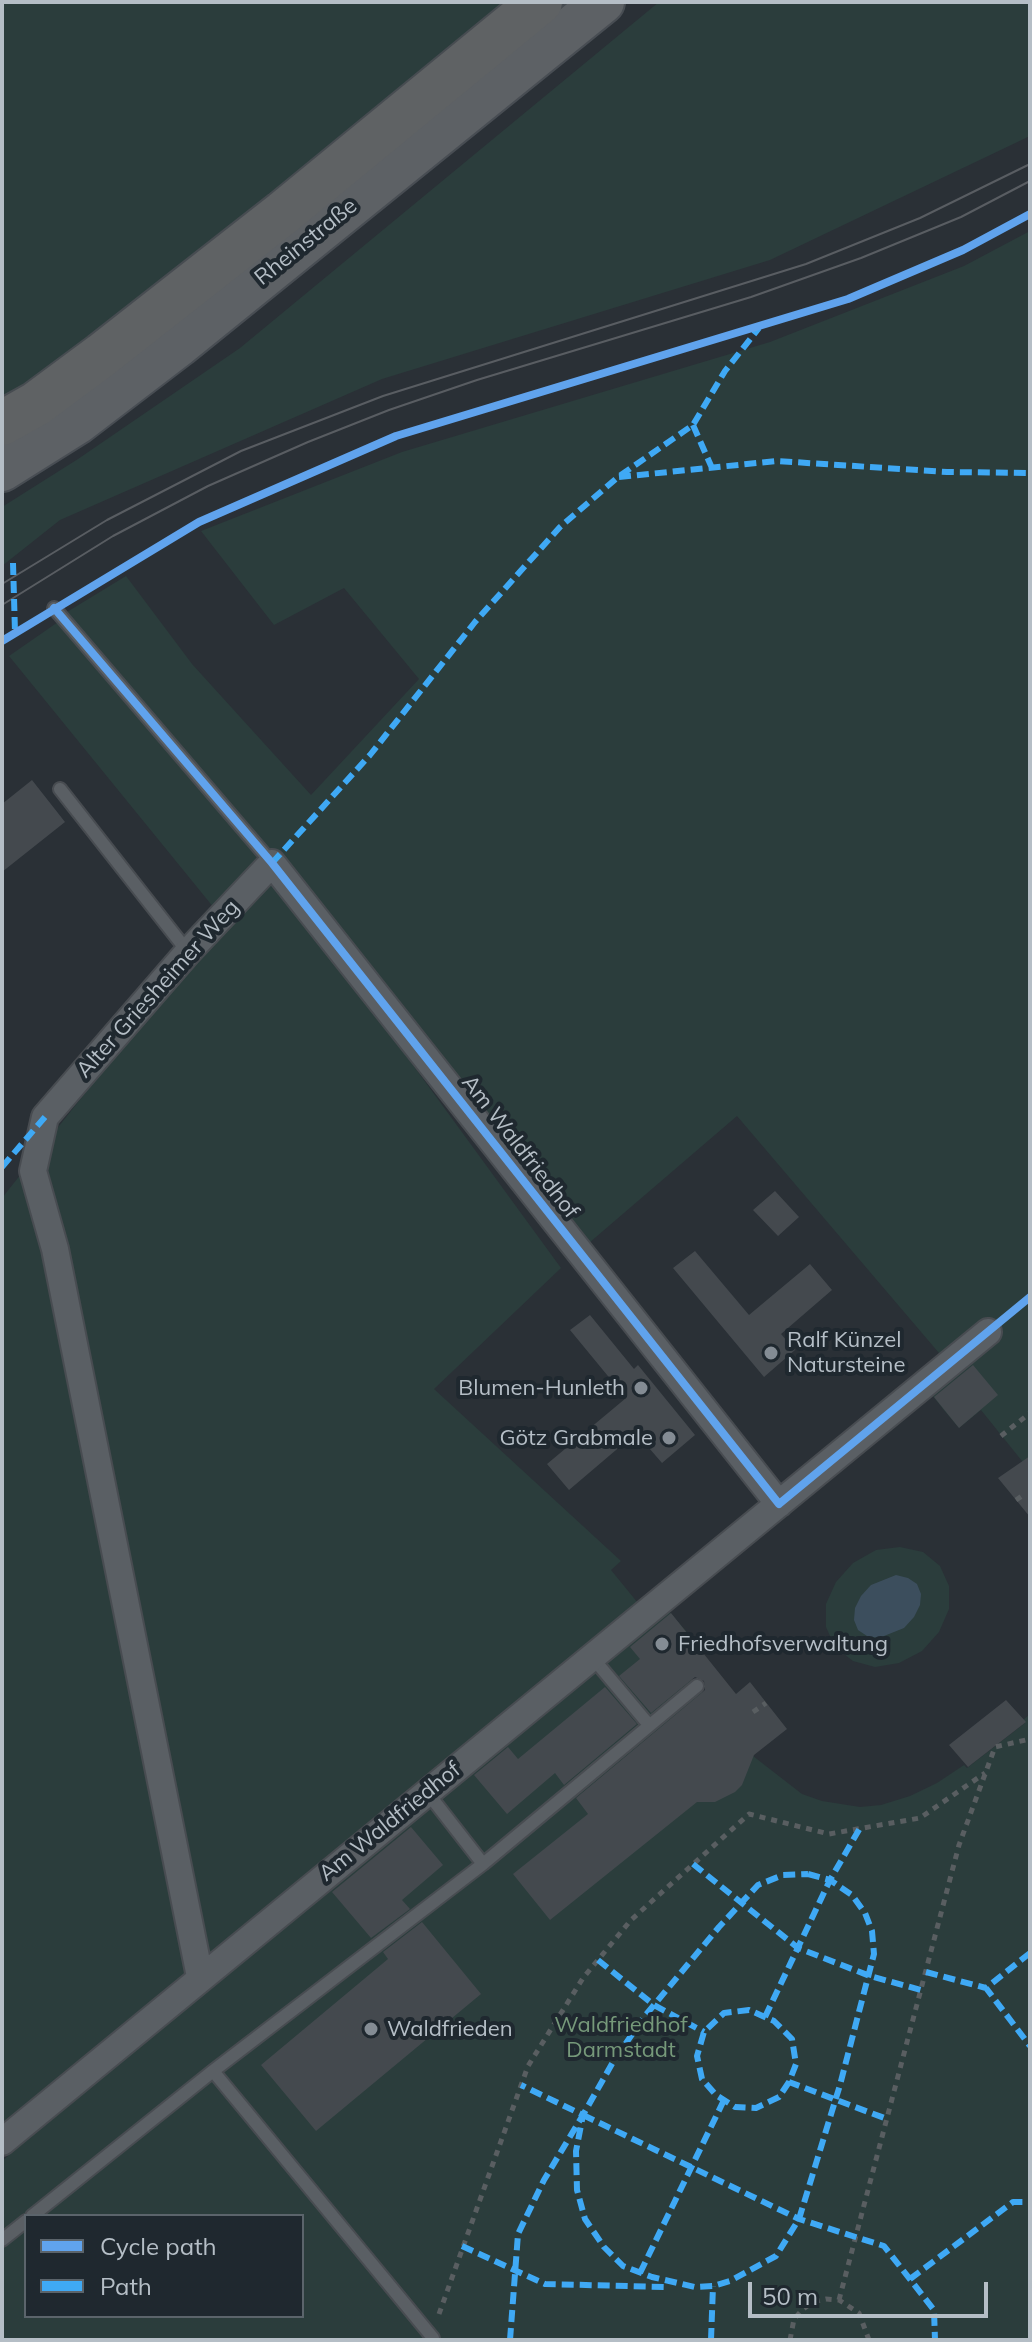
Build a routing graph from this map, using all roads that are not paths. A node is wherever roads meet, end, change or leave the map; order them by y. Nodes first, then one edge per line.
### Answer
1 (540, 2) edge
2 (603, 2) edge
3 (2, 423) edge
4 (2, 470) edge
5 (54, 608) dead end
6 (60, 789) dead end
7 (272, 863) junction
8 (188, 952) junction
9 (988, 1332) dead end
10 (779, 1504) junction
11 (592, 1657) junction
12 (697, 1686) dead end
13 (649, 1725) junction
14 (427, 1792) junction
15 (483, 1864) junction
16 (200, 1977) junction
17 (213, 2071) junction
18 (2, 2142) edge
19 (34, 2214) edge
20 (24, 2223) edge
21 (2, 2240) edge
22 (433, 2338) road end

1 - 3 highway
2 - 4 main road, Rheinstraße
5 - 7 lane, Am Waldfriedhof
6 - 8 lane
7 - 8 street, Alter Griesheimer Weg
7 - 10 street, Am Waldfriedhof
8 - 16 street, Alter Griesheimer Weg
9 - 10 street, Am Waldfriedhof
10 - 11 street, Am Waldfriedhof
11 - 13 lane
11 - 14 street, Am Waldfriedhof
12 - 13 lane
13 - 15 lane
14 - 15 lane
14 - 16 street, Am Waldfriedhof
15 - 17 lane
16 - 18 street, Am Waldfriedhof
17 - 19 lane
17 - 22 lane
20 - 21 lane

